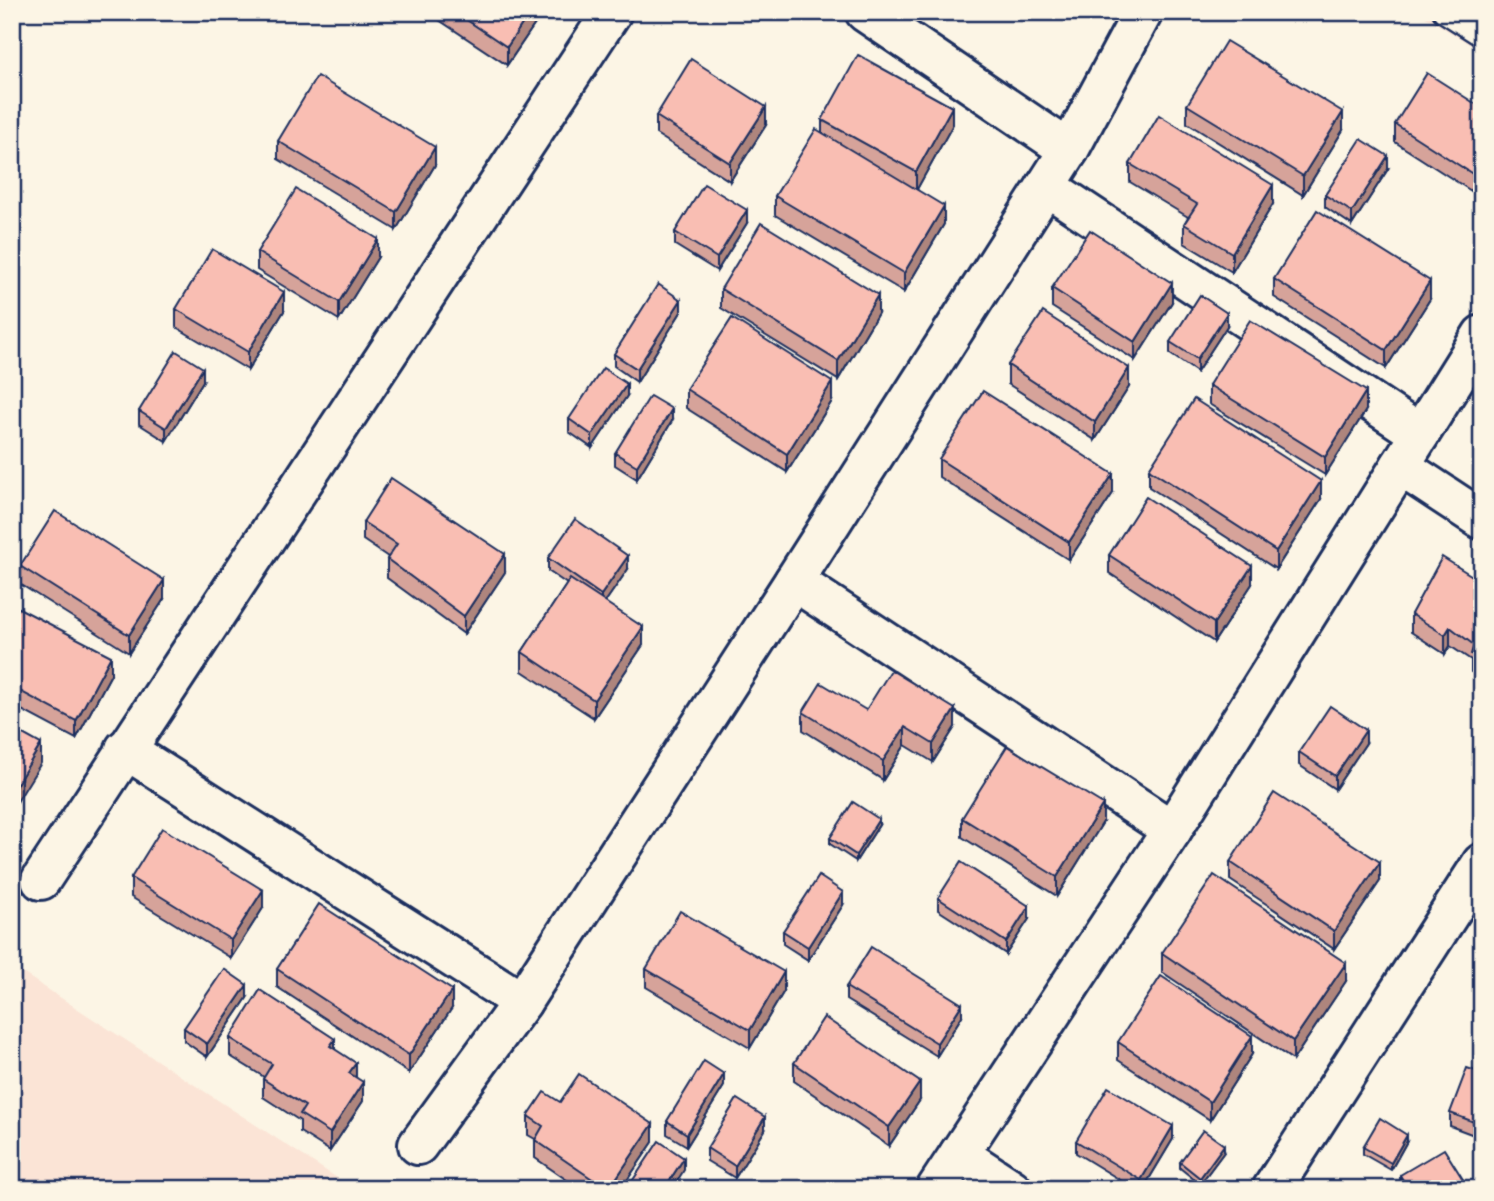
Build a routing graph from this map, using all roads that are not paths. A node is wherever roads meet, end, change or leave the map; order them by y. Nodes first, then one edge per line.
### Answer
1 (612, 12) edge
2 (865, 12) edge
3 (1143, 12) edge
4 (1443, 12) edge
5 (1482, 37) edge
6 (1069, 150) junction
7 (1046, 186) junction
8 (1482, 335) edge
9 (1420, 434) junction
10 (1400, 467) junction
11 (1482, 520) edge
12 (794, 581) junction
13 (125, 749) junction
14 (1172, 830) junction
15 (1482, 863) edge
16 (41, 880) dead end
17 (522, 1002) junction
18 (418, 1145) dead end
19 (959, 1154) junction
20 (936, 1189) edge
21 (1012, 1189) edge
22 (1272, 1189) edge

1 - 13 street
2 - 6 street
3 - 6 street
4 - 5 lane
6 - 7 street
7 - 9 street
7 - 12 street
8 - 9 street
9 - 10 street
10 - 11 street
10 - 14 street
12 - 14 street
12 - 17 street
13 - 16 street
13 - 17 street
14 - 19 street
15 - 22 street
17 - 18 street
19 - 20 street
19 - 21 street

